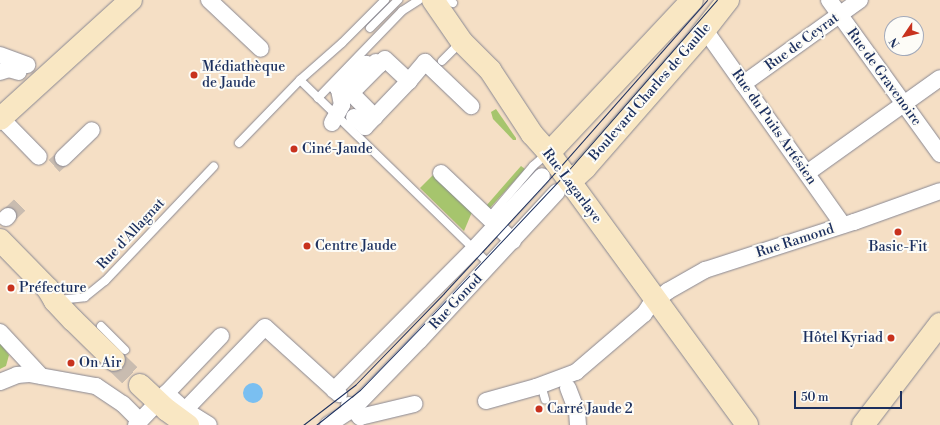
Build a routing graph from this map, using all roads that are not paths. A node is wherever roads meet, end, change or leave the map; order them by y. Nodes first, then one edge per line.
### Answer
1 (131, 0) edge
2 (209, 0) edge
3 (385, 0) edge
4 (398, 0) edge
5 (419, 0) edge
6 (692, 0) edge
7 (728, 0) edge
8 (829, 0) edge
9 (860, 0) edge
10 (446, 1) edge
11 (839, 15) junction
12 (370, 28) dead end
13 (705, 30) junction
14 (462, 42) junction
15 (261, 49) dead end
16 (0, 55) edge
17 (442, 61) dead end
18 (489, 63) junction
19 (0, 72) edge
20 (940, 78) edge
21 (300, 80) junction
22 (408, 80) junction
23 (744, 84) junction
24 (318, 98) junction
25 (904, 104) junction
26 (471, 106) dead end
27 (343, 108) junction
28 (375, 117) junction
29 (0, 118) edge
30 (92, 130) dead end
31 (239, 143) dead end
32 (549, 153) junction
33 (940, 154) edge
34 (39, 157) dead end
35 (63, 158) tunnel mouth
36 (214, 166) dead end
37 (441, 172) dead end
38 (807, 173) junction
39 (542, 176) dead end
40 (564, 187) junction
41 (940, 191) edge
42 (494, 220) junction
43 (843, 225) junction
44 (0, 240) edge
45 (513, 241) junction
46 (474, 250) junction
47 (490, 265) junction
48 (55, 300) junction
49 (656, 301) junction
50 (940, 324) edge
51 (101, 326) dead end
52 (0, 332) edge
53 (221, 336) dead end
54 (119, 355) joint
55 (41, 376) junction
56 (0, 382) edge
57 (140, 385) tunnel mouth
58 (568, 388) dead end
59 (162, 398) junction
60 (344, 400) junction
61 (486, 400) dead end
62 (414, 404) dead end
63 (186, 418) edge
64 (138, 423) edge
65 (209, 425) edge
66 (328, 425) edge
67 (578, 425) edge
68 (747, 425) edge
69 (863, 425) edge

1 - 29 main road
2 - 15 street
3 - 21 lane
4 - 12 lane
5 - 24 lane
6 - 32 main road, Boulevard Charles de Gaulle
7 - 13 main road, Boulevard Charles de Gaulle
8 - 11 street, Rue de Gravenoire
9 - 11 street, Rue de Ceyrat
10 - 14 main road, Rue Lagarlaye
10 - 18 main road, Rue Lagarlaye
11 - 23 street, Rue de Ceyrat
11 - 25 street, Rue de Gravenoire
13 - 23 street, Rue du Puits Artésien
13 - 40 main road, Boulevard Charles de Gaulle
14 - 17 lane
14 - 18 main road, Rue Lagarlaye
16 - 19 street
18 - 32 main road, Rue Lagarlaye
20 - 25 street
21 - 24 lane
21 - 31 lane
22 - 26 street
22 - 27 street
22 - 28 street
23 - 38 street, Rue du Puits Artésien
24 - 27 lane
25 - 33 street, Rue de Gravenoire
25 - 38 street
27 - 28 street
27 - 28 street
27 - 46 lane
29 - 34 street
30 - 35 street
32 - 40 main road, Rue Lagarlaye
32 - 42 lane
36 - 48 lane, Rue d'Allagnat
37 - 42 street
38 - 43 street, Rue du Puits Artésien
39 - 42 street, Rue Gonod
40 - 45 street, Rue Gonod
40 - 49 main road, Rue Lagarlaye
41 - 43 street, Rue Ramond
42 - 45 street
42 - 46 street, Rue Gonod
43 - 49 street, Rue Ramond
44 - 48 main road
45 - 47 street, Rue Gonod
46 - 47 lane
46 - 60 street, Rue Gonod
47 - 60 street, Rue Gonod
48 - 54 main road
49 - 61 street, Rue Ramond
49 - 68 main road, Rue Lagarlaye
50 - 69 main road
51 - 54 lane
52 - 55 street
53 - 59 street
55 - 56 street
55 - 64 street
57 - 59 main road
58 - 67 street
59 - 63 main road
59 - 64 street
60 - 62 street
60 - 63 street
60 - 66 street, Rue Gonod
63 - 65 street

